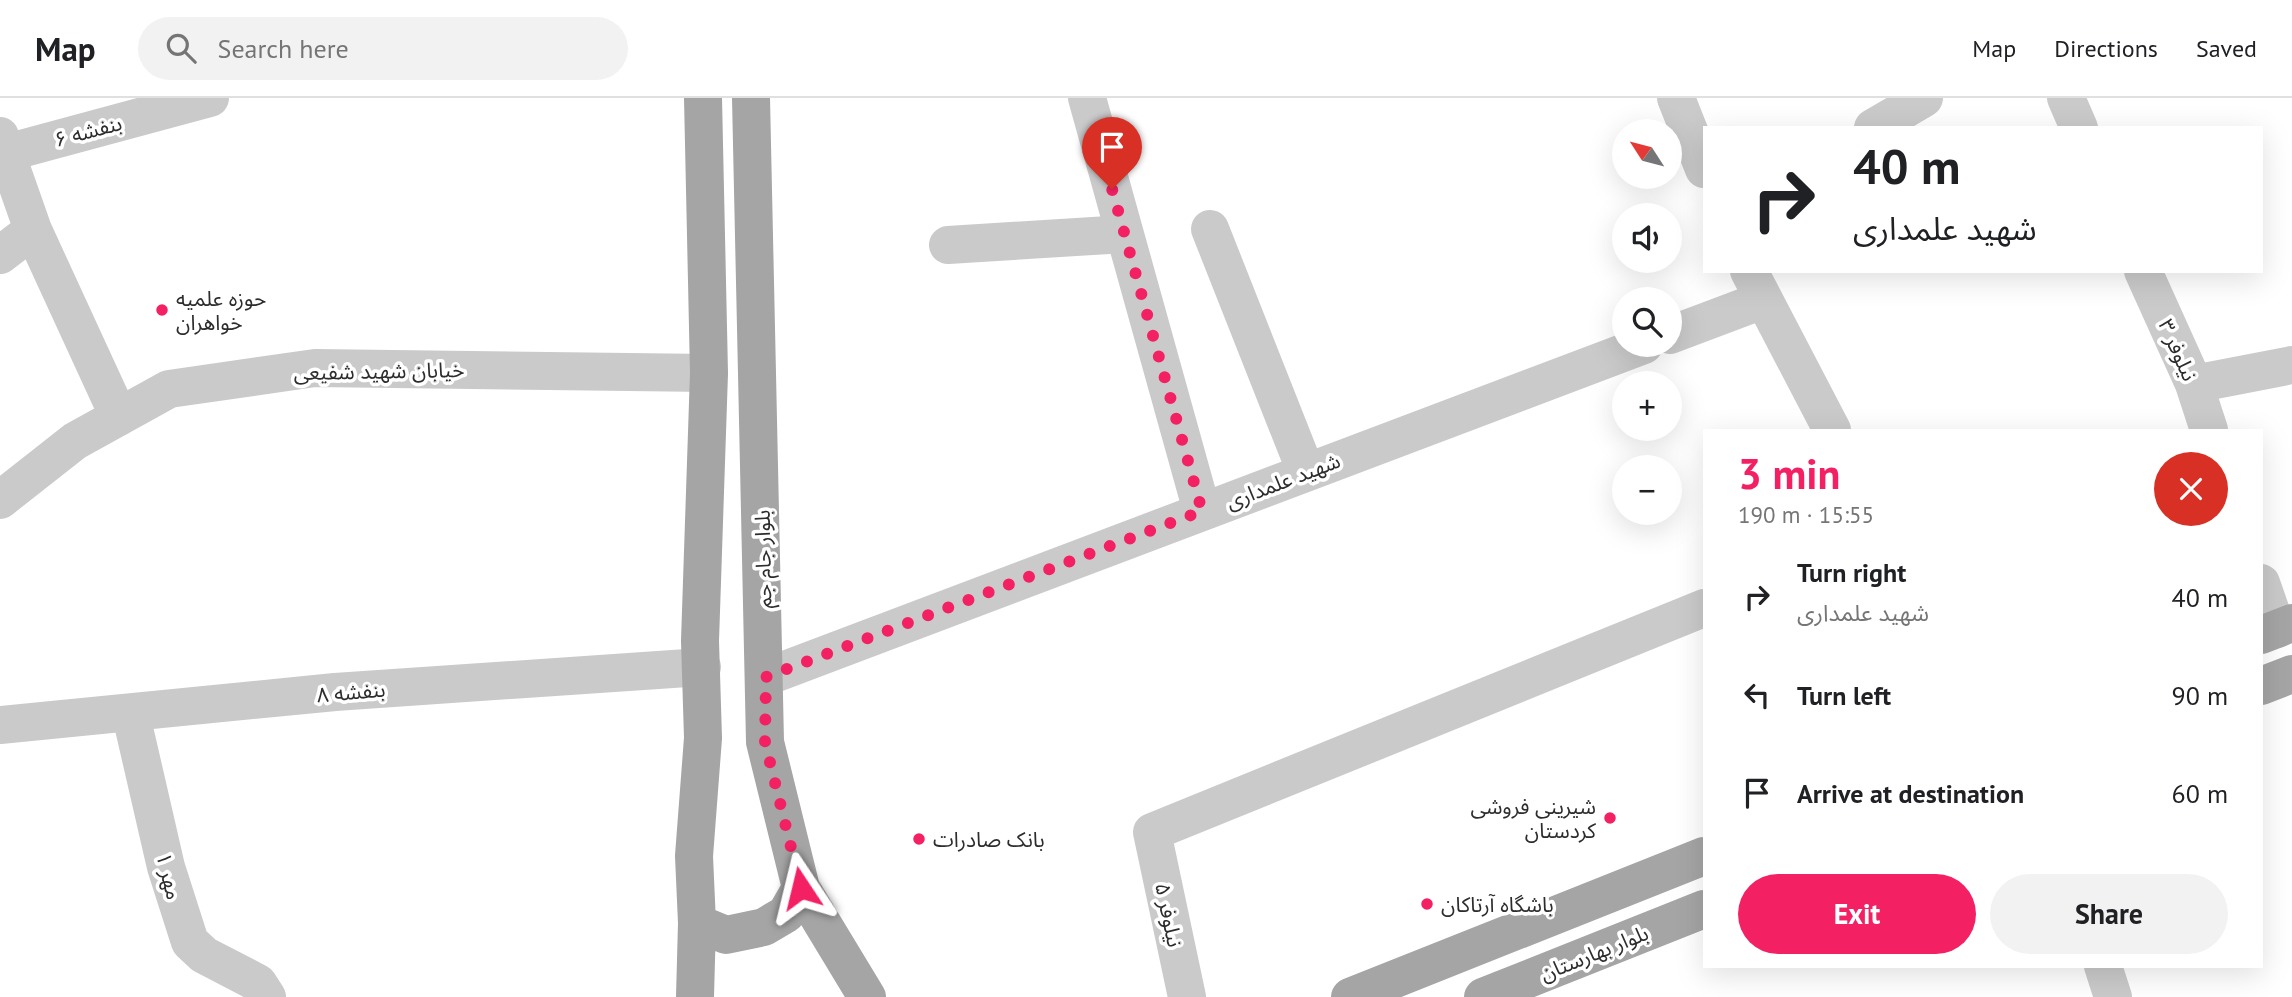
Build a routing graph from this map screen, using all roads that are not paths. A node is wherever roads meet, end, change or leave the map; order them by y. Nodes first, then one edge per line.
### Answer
1 (210, 98) edge
2 (704, 98) edge
3 (751, 98) edge
4 (1087, 98) edge
5 (1676, 98) edge
6 (1924, 98) edge
7 (2066, 98) edge
8 (1876, 126) edge
9 (2078, 126) edge
10 (3, 145) edge
11 (1703, 166) edge
12 (1210, 229) dead end
13 (33, 230) junction
14 (1125, 234) junction
15 (948, 245) dead end
16 (0, 255) edge
17 (2144, 273) edge
18 (1756, 286) edge
19 (1682, 328) edge
20 (1612, 357) edge
21 (2292, 365) edge
22 (709, 373) junction
23 (2193, 384) junction
24 (119, 417) junction
25 (1831, 429) edge
26 (2209, 429) edge
27 (1306, 472) junction
28 (0, 500) edge
29 (1202, 511) junction
30 (2263, 589) edge
31 (1703, 608) edge
32 (2277, 629) edge
33 (702, 667) junction
34 (2292, 674) edge
35 (766, 677) junction
36 (2263, 685) edge
37 (131, 715) junction
38 (0, 725) edge
39 (1703, 856) edge
40 (801, 888) junction
41 (1703, 909) edge
42 (697, 923) junction
43 (2103, 968) edge
44 (267, 997) edge
45 (695, 997) edge
46 (867, 997) edge
47 (1187, 997) edge
48 (1350, 997) edge
49 (1483, 997) edge
50 (2113, 997) edge

1 - 10 street, بنفشه ۶
2 - 22 main road
3 - 35 main road, بلوار جام جم
4 - 14 street
5 - 11 street
6 - 8 street
7 - 9 street
10 - 13 street
12 - 27 street
13 - 16 street
13 - 24 street
14 - 15 street
14 - 29 street
17 - 23 street, نیلوفر ۳
18 - 19 street
18 - 25 street
20 - 27 street, شهید علمداری
21 - 23 street
22 - 24 street, خیابان شهید شفیعی
22 - 33 main road
23 - 26 street, نیلوفر ۳
24 - 28 street, خیابان شهید شفیعی
27 - 29 street, شهید علمداری
29 - 35 street, شهید علمداری
30 - 32 street
31 - 47 street, نیلوفر ۵
33 - 37 street, بنفشه ۸
33 - 42 main road
34 - 36 main road
35 - 40 main road, بلوار جام جم
37 - 38 street, بنفشه ۸
37 - 44 street, مهر ۱
39 - 48 main road
40 - 42 main road
40 - 46 main road, بلوار جام جم
41 - 49 main road, بلوار بهارستان
42 - 45 main road
43 - 50 street

